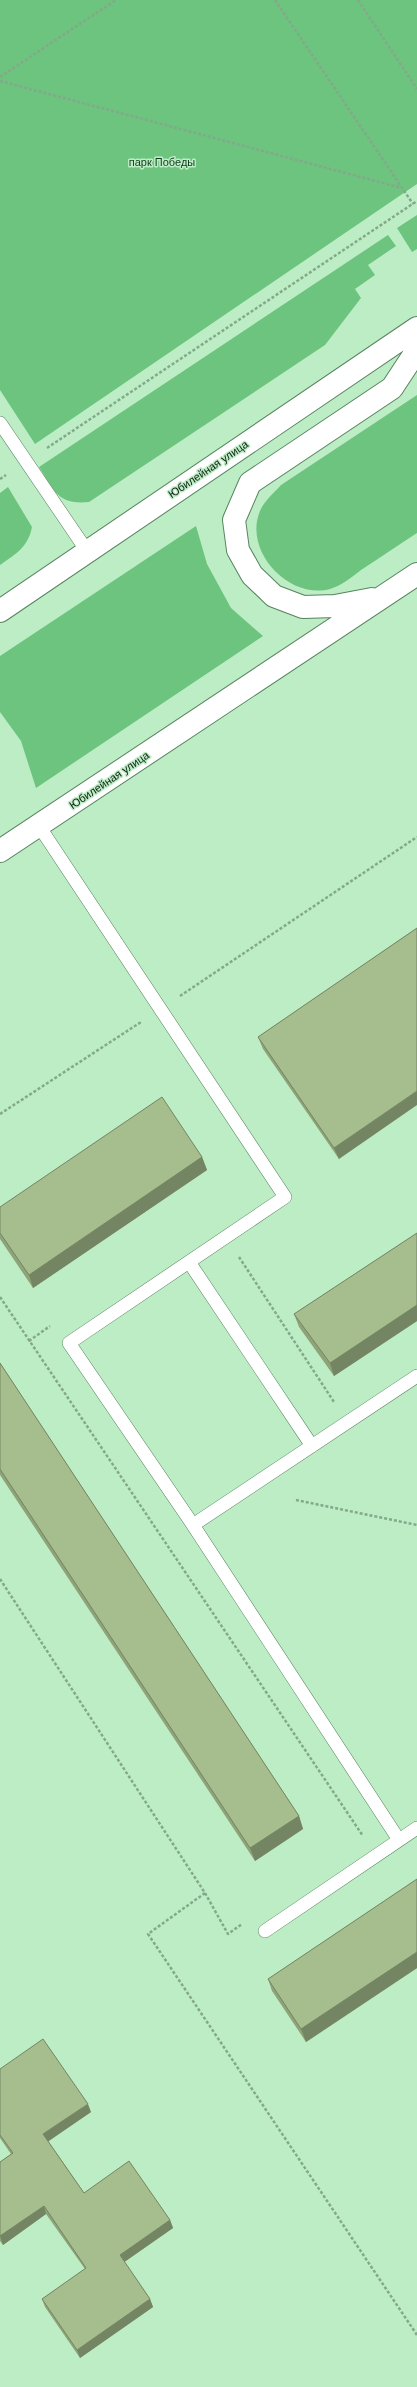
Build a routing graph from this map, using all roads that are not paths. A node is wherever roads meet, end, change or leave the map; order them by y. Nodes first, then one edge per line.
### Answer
1 (417, 328) edge
2 (417, 350) edge
3 (0, 423) edge
4 (87, 551) junction
5 (417, 574) edge
6 (382, 597) junction
7 (0, 611) edge
8 (39, 826) junction
9 (0, 851) edge
10 (189, 1262) junction
11 (417, 1376) edge
12 (312, 1446) junction
13 (193, 1525) junction
14 (417, 1828) edge
15 (399, 1840) junction
16 (265, 1931) dead end

1 - 4 main road, Юбилейная улица
2 - 6 main road
3 - 4 lane
4 - 7 main road, Юбилейная улица
5 - 6 main road, Юбилейная улица
6 - 8 main road, Юбилейная улица
8 - 9 main road, Юбилейная улица
8 - 10 lane
10 - 12 lane
10 - 13 lane
11 - 12 lane
12 - 13 lane
13 - 15 lane
14 - 15 lane
15 - 16 lane

